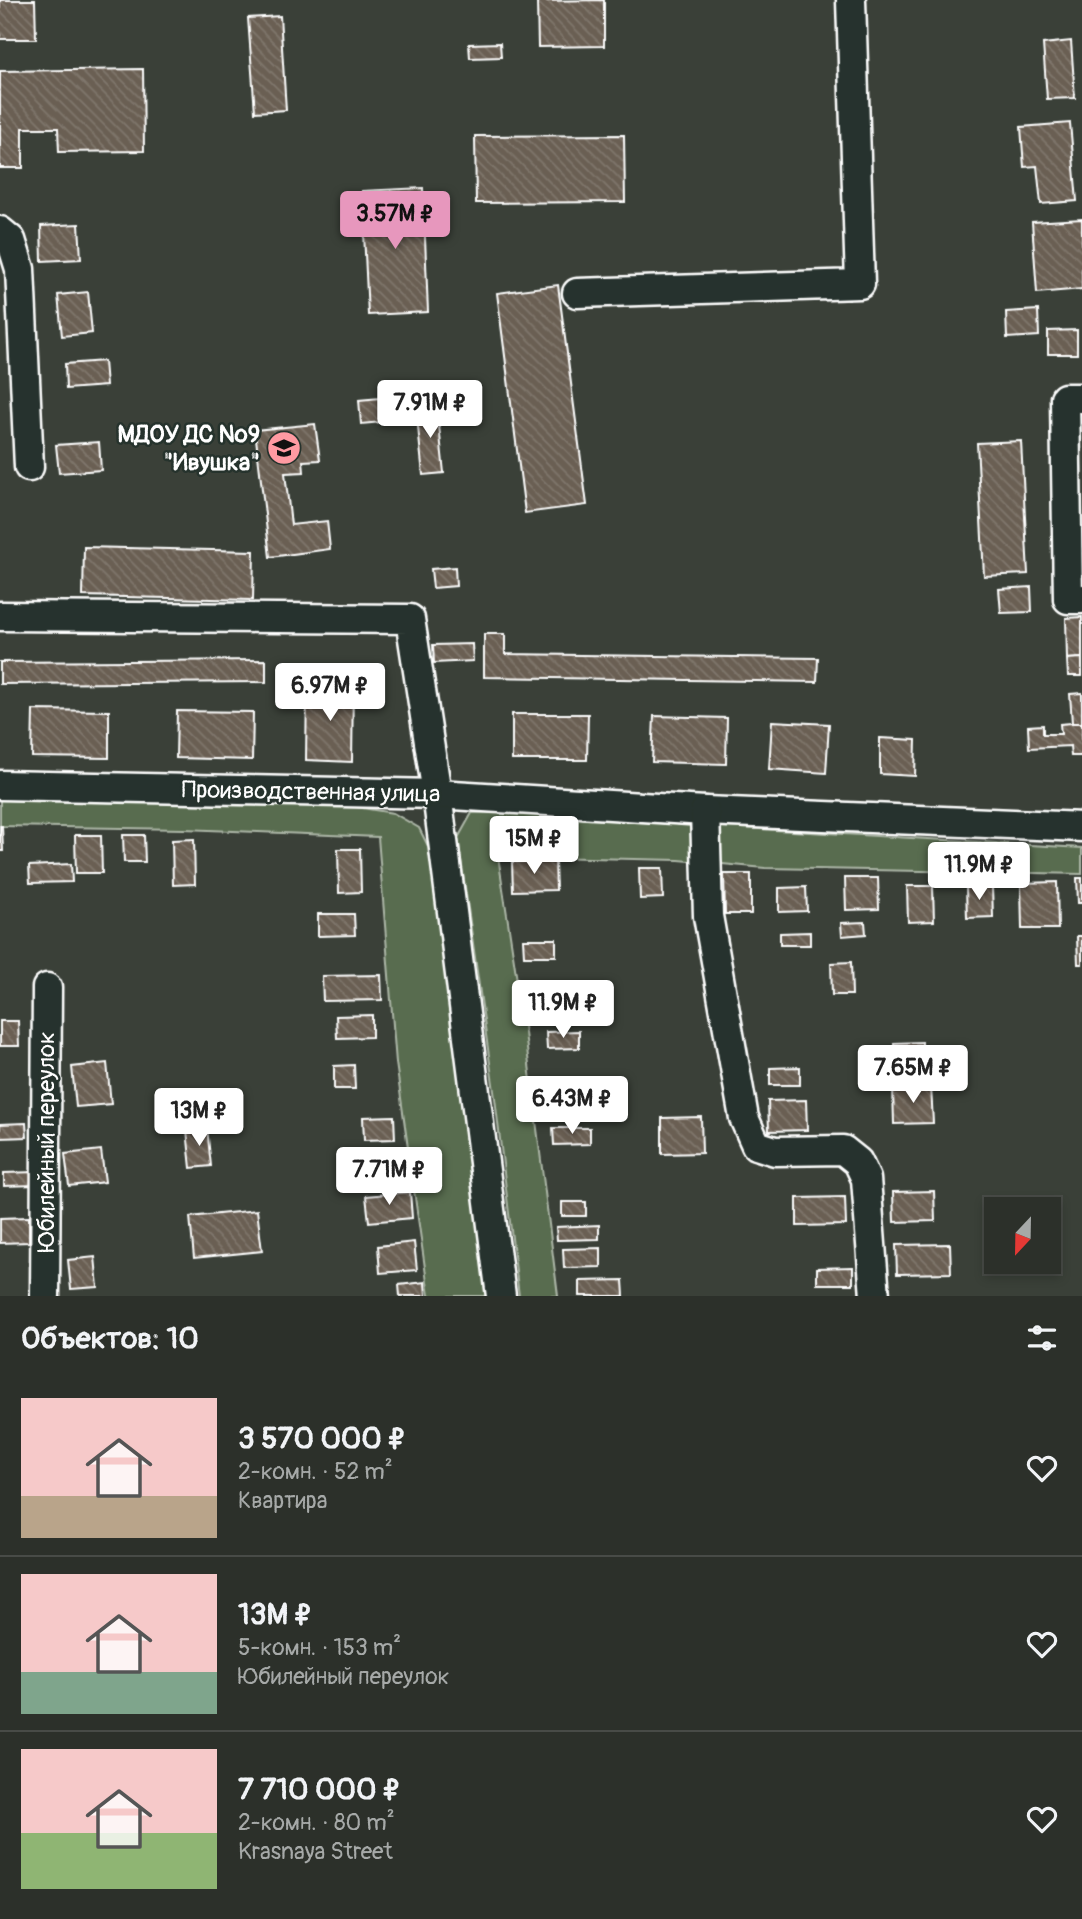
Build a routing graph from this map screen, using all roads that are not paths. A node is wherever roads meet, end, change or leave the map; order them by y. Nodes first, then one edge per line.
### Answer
1 (852, 0) edge
2 (0, 231) edge
3 (577, 293) dead end
4 (1082, 398) edge
5 (29, 467) dead end
6 (1082, 599) edge
7 (0, 616) edge
8 (0, 785) edge
9 (437, 794) junction
10 (705, 811) junction
11 (1082, 827) edge
12 (47, 988) dead end
13 (45, 1296) edge
14 (501, 1296) edge
15 (875, 1296) edge

1 - 3 street
2 - 5 street
4 - 6 street
7 - 9 street
8 - 9 street, Производственная улица
9 - 10 street, Производственная улица
9 - 14 street
10 - 11 street, Производственная улица
10 - 15 street
12 - 13 street, Юбилейный переулок

